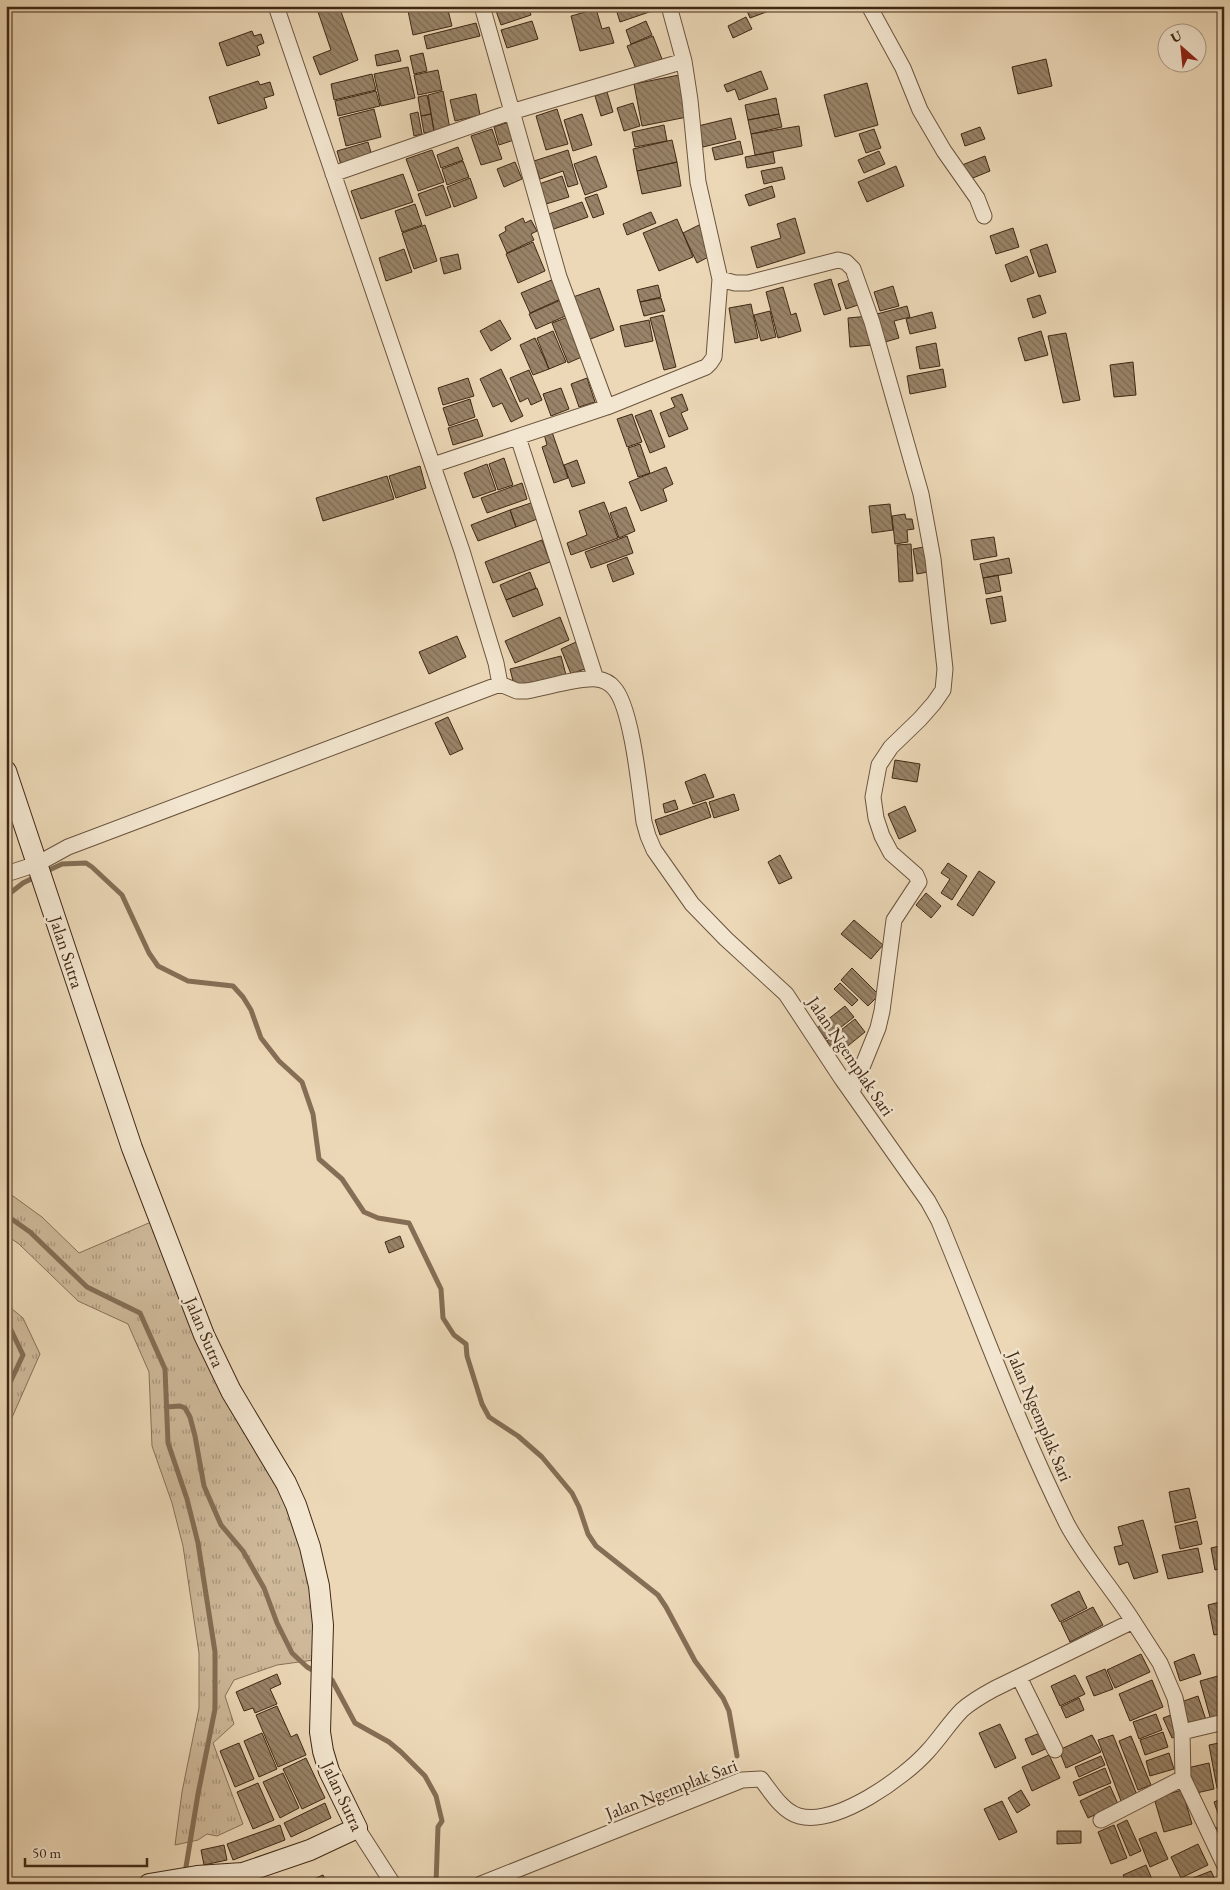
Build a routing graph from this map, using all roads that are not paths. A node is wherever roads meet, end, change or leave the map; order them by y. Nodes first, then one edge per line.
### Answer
1 (276, 6) edge
2 (482, 6) edge
3 (669, 6) edge
4 (869, 6) edge
5 (684, 61) junction
6 (511, 112) junction
7 (333, 174) junction
8 (984, 216) dead end
9 (720, 279) junction
10 (607, 407) junction
11 (518, 437) junction
12 (433, 465) junction
13 (596, 679) junction
14 (500, 684) junction
15 (6, 770) edge
16 (40, 872) junction
17 (6, 874) edge
18 (852, 1092) junction
19 (1133, 1621) junction
20 (1019, 1677) junction
21 (1224, 1722) edge
22 (1182, 1732) junction
23 (1055, 1750) dead end
24 (1183, 1778) junction
25 (1101, 1820) dead end
26 (357, 1828) junction
27 (1224, 1864) edge
28 (241, 1878) edge
29 (149, 1884) edge
30 (393, 1884) edge
31 (481, 1884) edge

1 - 7 street
2 - 6 street
3 - 5 street
4 - 8 street
5 - 6 street
5 - 9 street
6 - 7 street
6 - 10 street
7 - 12 street
9 - 10 street
9 - 18 street
10 - 11 street
11 - 12 street
11 - 13 street
12 - 14 street
13 - 14 street
13 - 18 street, Jalan Ngemplak Sari
14 - 16 street
15 - 16 street, Jalan Sutra
16 - 17 street
16 - 26 street, Jalan Sutra
18 - 19 street, Jalan Ngemplak Sari
19 - 20 street, Jalan Ngemplak Sari
19 - 22 street
20 - 23 street
20 - 31 street, Jalan Ngemplak Sari
21 - 22 street
22 - 24 street
24 - 25 street
24 - 27 street
26 - 28 street
26 - 30 street, Jalan Sutra
28 - 29 street

